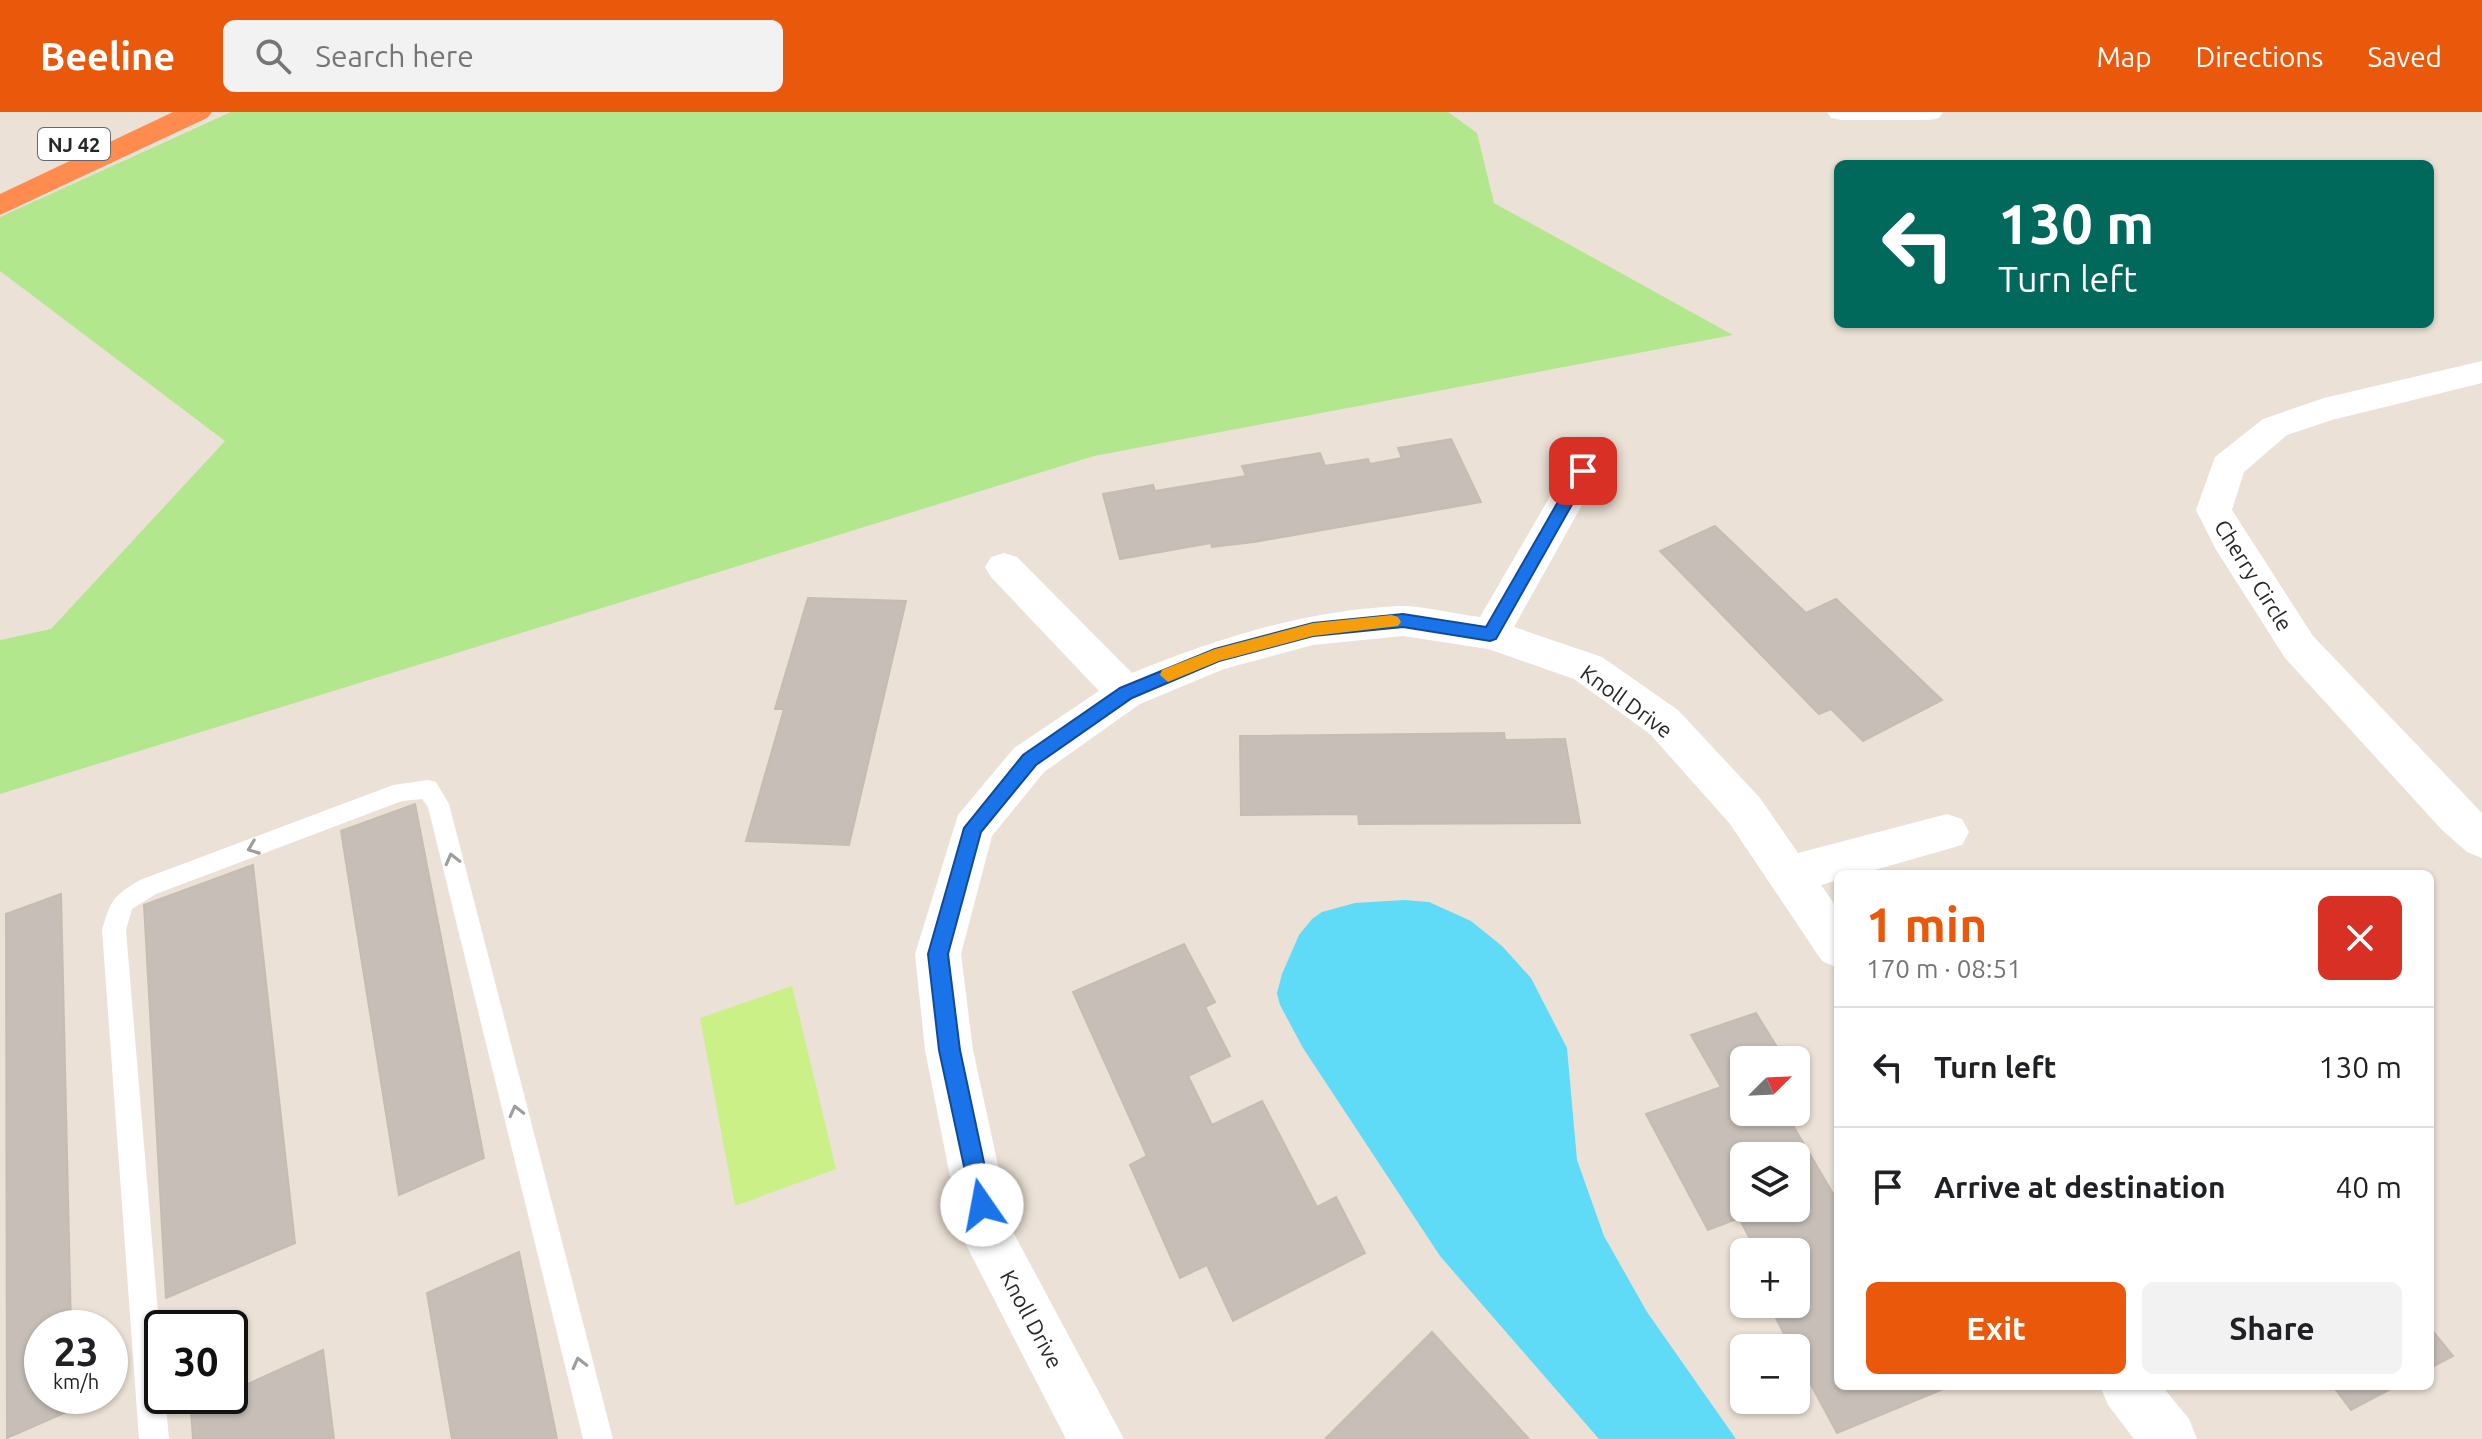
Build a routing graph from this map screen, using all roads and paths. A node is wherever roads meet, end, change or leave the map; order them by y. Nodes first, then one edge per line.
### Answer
1 (148, 112) edge
2 (197, 112) edge
3 (1841, 112) edge
4 (1929, 112) edge
5 (0, 177) edge
6 (0, 206) edge
7 (2482, 372) edge
8 (1583, 471) dead end
9 (1004, 567) dead end
10 (1490, 634) junction
11 (1126, 693) junction
12 (1947, 832) dead end
13 (2482, 839) edge
14 (1788, 875) junction
15 (1834, 941) edge
16 (2130, 1390) edge
17 (154, 1439) edge
18 (598, 1439) edge
19 (1096, 1439) edge
20 (2169, 1439) edge

1 - 5 highway, NJ 42
2 - 6 highway
3 - 4 street
7 - 13 street, Cherry Circle
8 - 10 street
9 - 11 street
10 - 11 street, Knoll Drive
10 - 14 street, Knoll Drive
11 - 19 street, Knoll Drive
12 - 14 street
14 - 15 street, Knoll Drive
16 - 20 street
18 -> 17 lane

